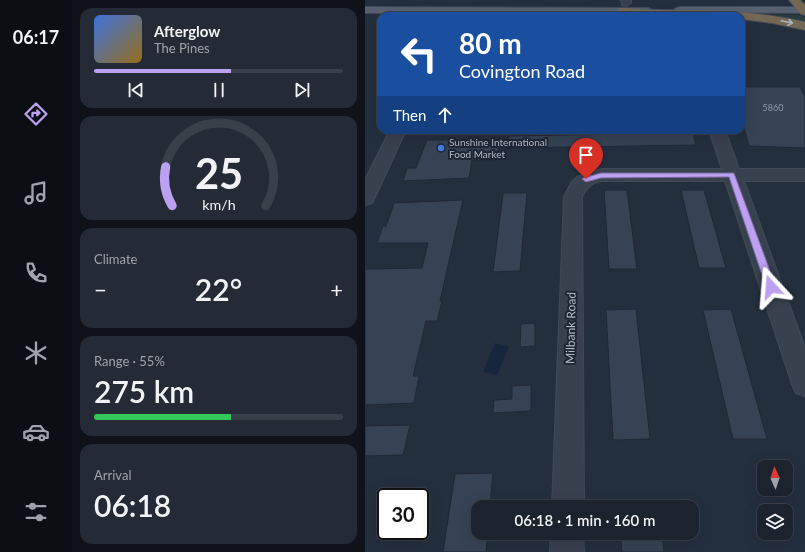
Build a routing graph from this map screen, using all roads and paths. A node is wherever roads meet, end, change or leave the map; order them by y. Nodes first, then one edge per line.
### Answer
1 (447, 2) edge
2 (365, 4) edge
3 (625, 5) edge
4 (801, 6) edge
5 (433, 8) edge
6 (365, 10) edge
7 (637, 12) edge
8 (745, 16) edge
9 (805, 26) edge
10 (396, 134) edge
11 (718, 134) edge
12 (732, 175) junction
13 (805, 175) edge
14 (365, 199) edge
15 (805, 384) edge
16 (568, 500) edge
17 (567, 540) edge
18 (567, 552) edge

1 - 3 main road
1 - 5 main road
2 - 5 main road
3 - 4 main road
3 - 5 main road
3 -> 7 highway
5 - 6 main road
8 -> 9 highway
10 - 14 street
11 - 12 street
12 - 13 street, Milbank Road
12 - 15 street
12 - 16 street, Milbank Road
17 - 18 street

